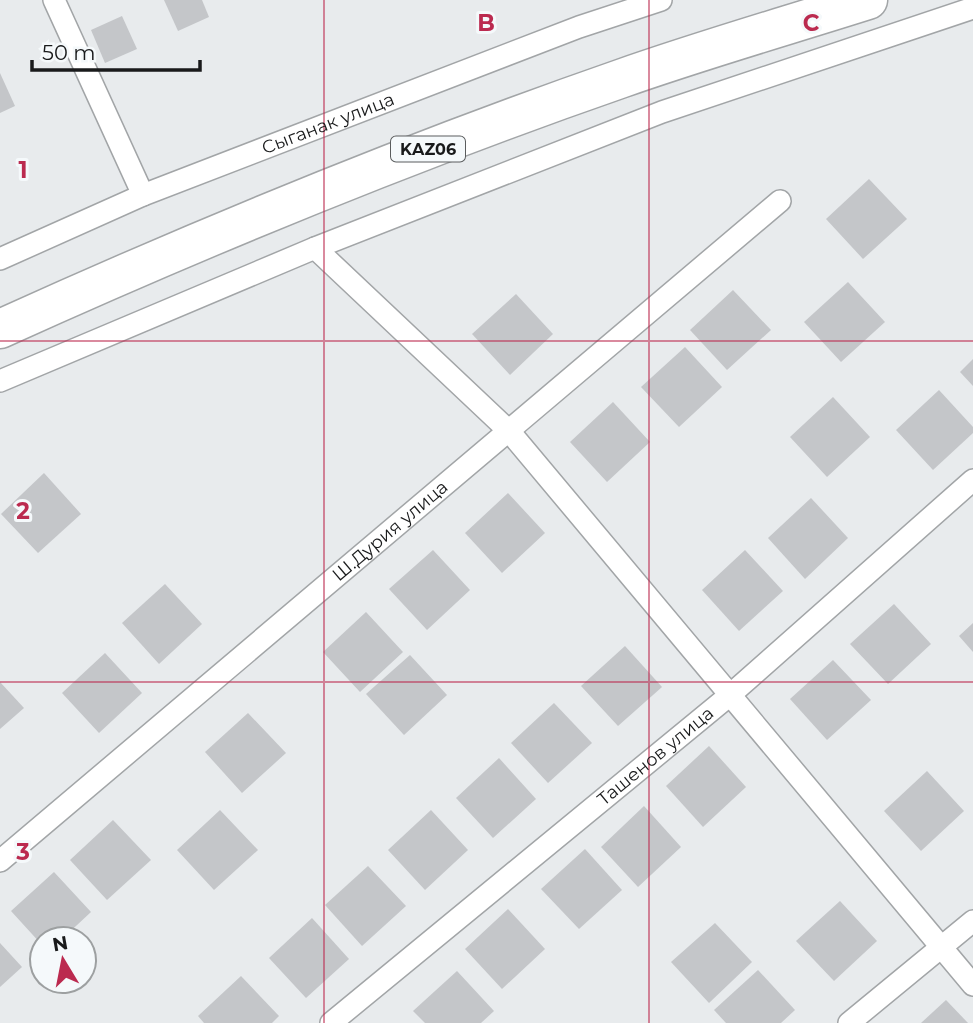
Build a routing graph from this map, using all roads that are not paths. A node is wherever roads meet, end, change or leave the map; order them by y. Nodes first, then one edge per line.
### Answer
1 (54, 0) edge
2 (661, 0) edge
3 (785, 0) edge
4 (868, 0) edge
5 (973, 8) edge
6 (143, 195) junction
7 (780, 201) dead end
8 (315, 248) junction
9 (0, 259) edge
10 (0, 301) edge
11 (0, 329) edge
12 (0, 381) edge
13 (509, 431) junction
14 (973, 480) edge
15 (730, 695) junction
16 (0, 860) edge
17 (973, 921) edge
18 (941, 947) junction
19 (973, 985) edge
20 (331, 1023) edge
21 (849, 1023) edge

1 - 6 street
2 - 6 street, Сыганак улица
3 - 10 highway, KАZ06
4 - 11 highway, KАZ06
5 - 8 street
6 - 9 street, Сыганак улица
7 - 13 street, Ш.Дурия улица
8 - 12 street
8 - 13 street
13 - 15 street
13 - 16 street, Ш.Дурия улица
14 - 15 street, Ташенов улица
15 - 18 street
15 - 20 street, Ташенов улица
17 - 18 street
18 - 19 street
18 - 21 street

